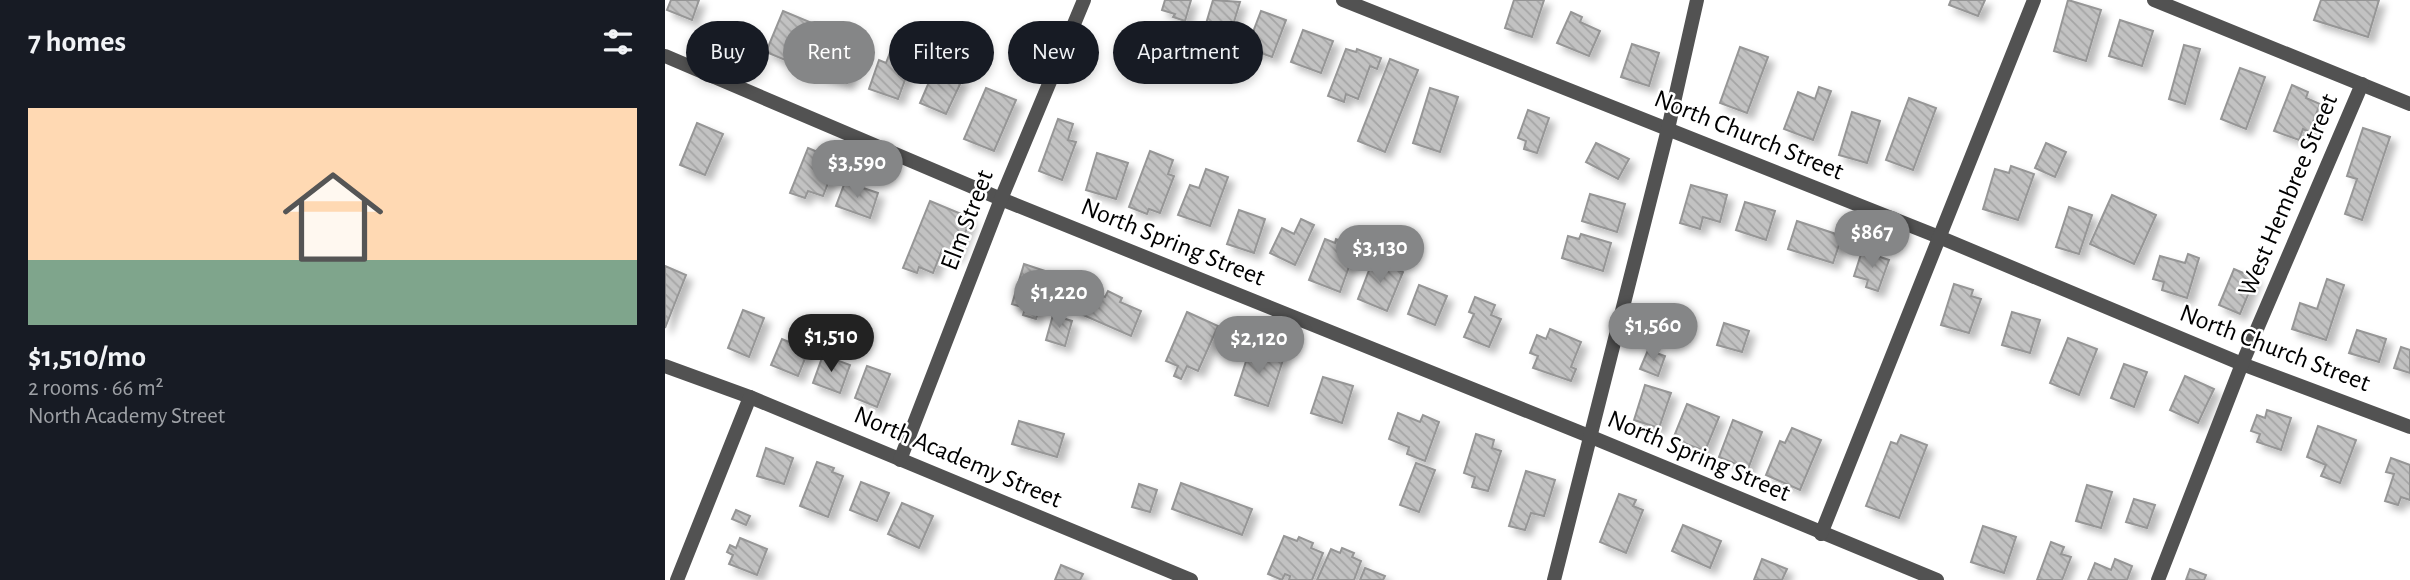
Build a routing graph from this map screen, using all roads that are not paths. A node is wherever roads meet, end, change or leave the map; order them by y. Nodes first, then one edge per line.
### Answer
1 (1084, 0) edge
2 (1343, 0) edge
3 (1696, 0) edge
4 (2034, 0) edge
5 (2154, 0) edge
6 (665, 56) edge
7 (2362, 84) junction
8 (2410, 104) edge
9 (1668, 129) junction
10 (1001, 199) junction
11 (1940, 237) junction
12 (2242, 364) junction
13 (665, 366) edge
14 (750, 397) junction
15 (2410, 427) edge
16 (1589, 436) junction
17 (900, 460) junction
18 (1821, 534) junction
19 (677, 580) edge
20 (1191, 580) edge
21 (1554, 580) edge
22 (1937, 580) edge
23 (2158, 580) edge

1 - 10 street, Elm Street
2 - 9 street, North Church Street
3 - 9 street
4 - 11 street
5 - 7 street
6 - 10 street, North Spring Street
7 - 8 street
7 - 12 street, West Hembree Street
9 - 11 street, North Church Street
9 - 16 street
10 - 16 street, North Spring Street
10 - 17 street, Elm Street
11 - 12 street, North Church Street
11 - 18 street
12 - 15 street, North Church Street
12 - 23 street, West Hembree Street
13 - 14 street, North Academy Street
14 - 17 street, North Academy Street
14 - 19 street
16 - 18 street, North Spring Street
16 - 21 street
17 - 20 street, North Academy Street
18 - 22 street, North Spring Street

